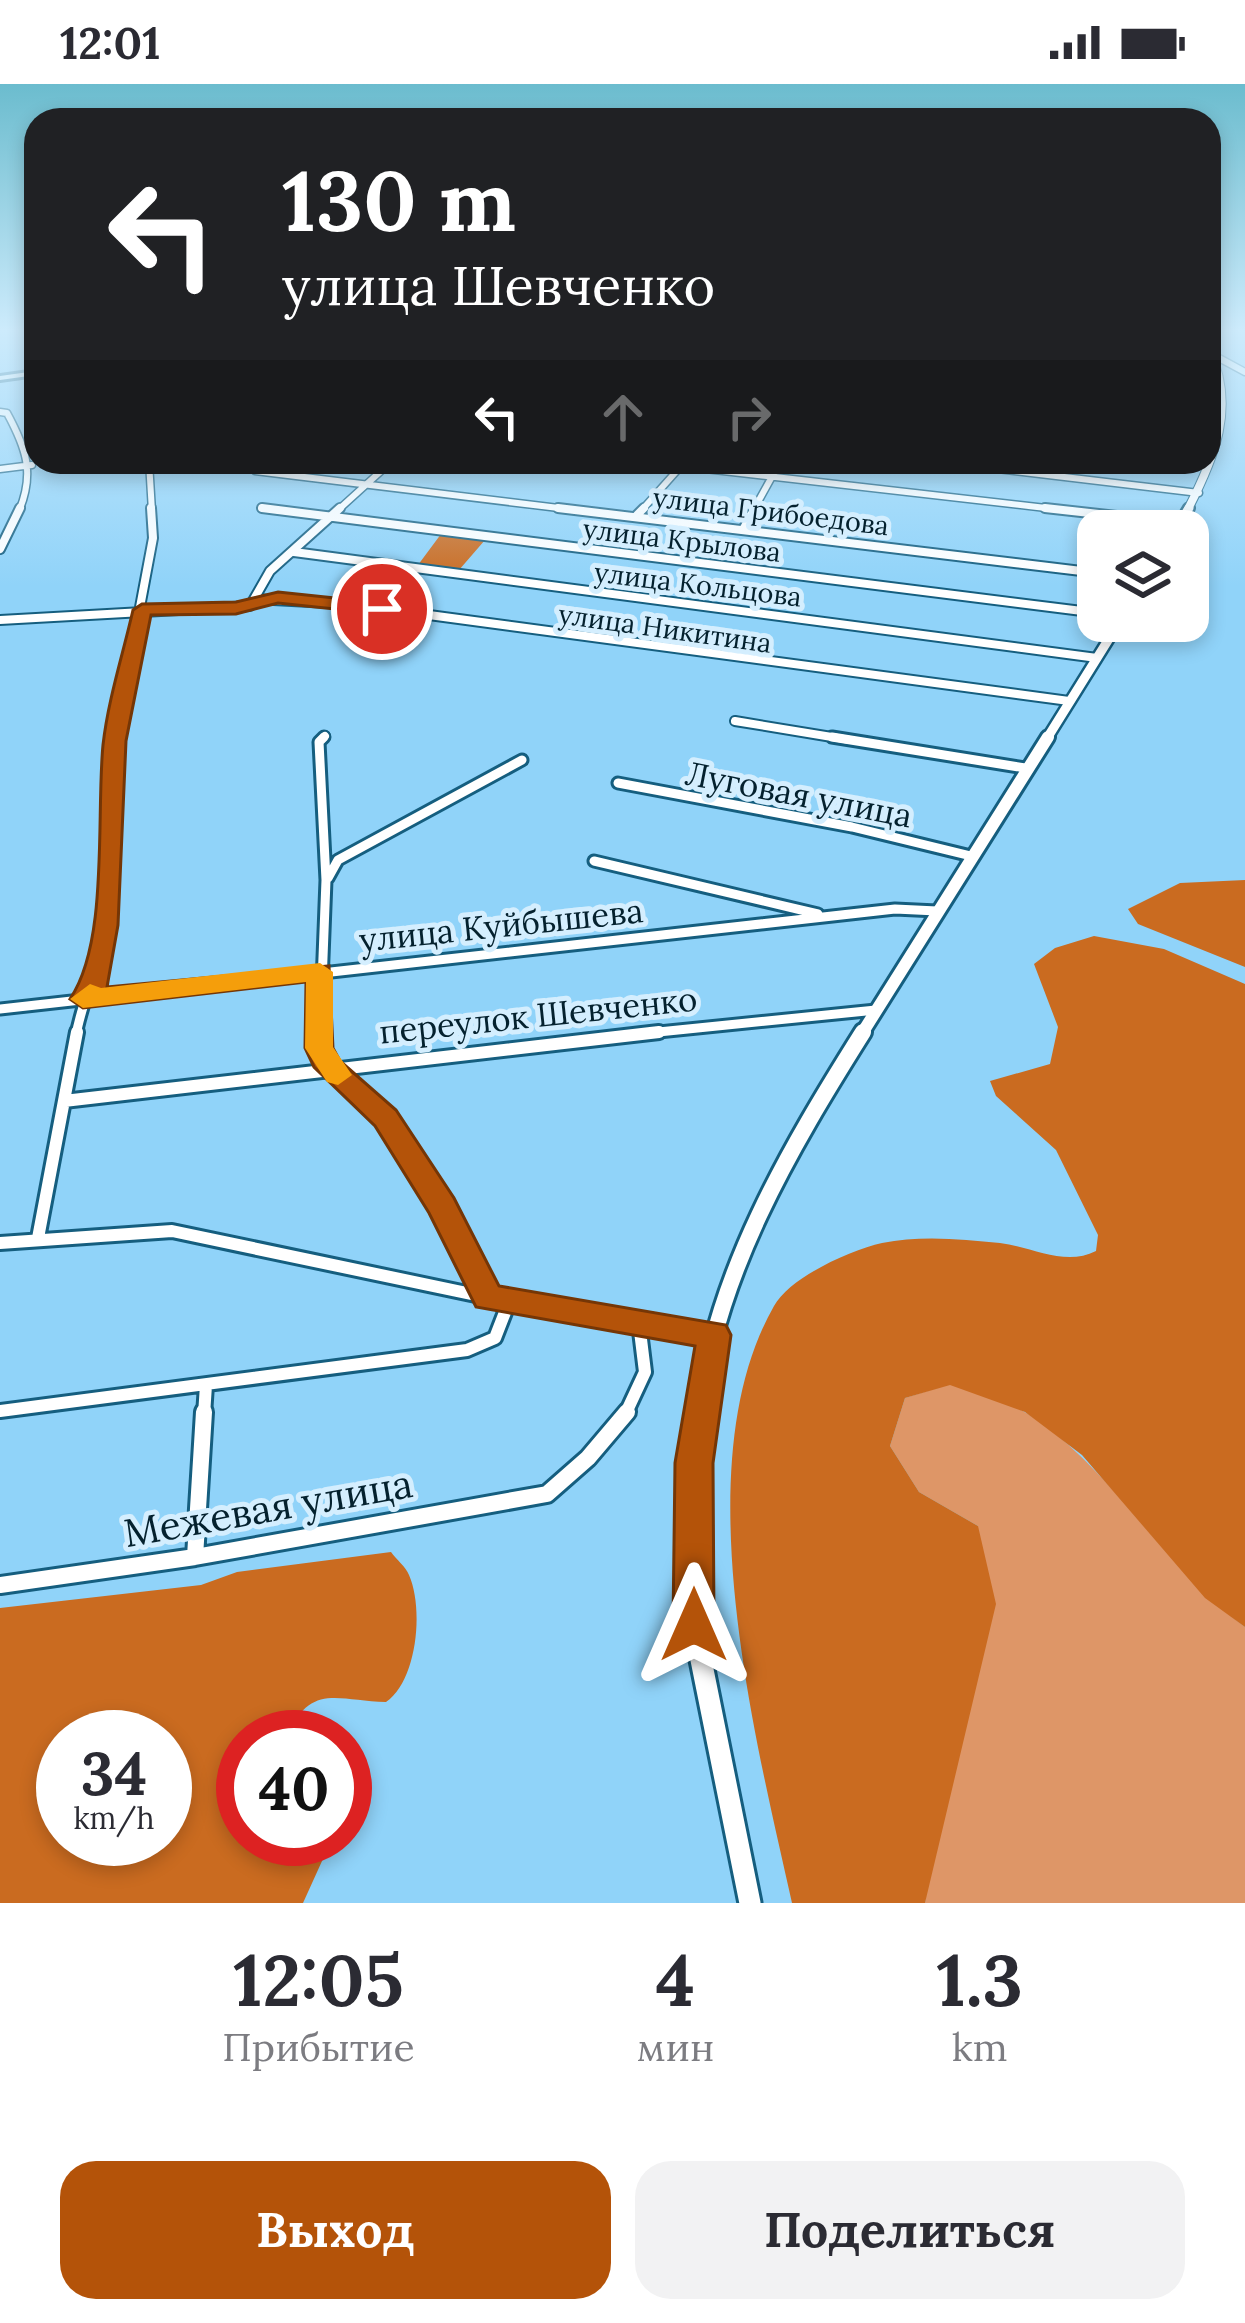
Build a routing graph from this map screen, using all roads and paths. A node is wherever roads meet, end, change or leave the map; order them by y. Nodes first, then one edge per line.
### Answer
1 (1230, 435) dead end
2 (1221, 448) edge
3 (33, 474) edge
4 (149, 474) edge
5 (281, 474) edge
6 (378, 474) edge
7 (673, 474) edge
8 (746, 474) edge
9 (774, 474) edge
10 (1039, 474) edge
11 (1206, 474) edge
12 (772, 478) junction
13 (367, 484) junction
14 (1198, 493) junction
15 (262, 508) dead end
16 (1188, 510) edge
17 (637, 515) junction
18 (1077, 515) edge
19 (332, 517) junction
20 (744, 528) junction
21 (0, 548) edge
22 (294, 552) junction
23 (1077, 570) edge
24 (255, 599) junction
25 (142, 610) junction
26 (1077, 610) edge
27 (0, 620) edge
28 (1107, 642) edge
29 (1097, 658) junction
30 (1069, 701) junction
31 (735, 721) dead end
32 (325, 736) dead end
33 (522, 760) dead end
34 (1025, 768) junction
35 (618, 783) dead end
36 (971, 856) junction
37 (594, 861) dead end
38 (326, 880) junction
39 (937, 911) junction
40 (828, 916) junction
41 (320, 972) junction
42 (83, 999) junction
43 (0, 1009) edge
44 (876, 1010) junction
45 (328, 1067) junction
46 (64, 1101) junction
47 (38, 1238) junction
48 (0, 1243) edge
49 (488, 1298) junction
50 (509, 1302) junction
51 (639, 1323) junction
52 (714, 1335) junction
53 (206, 1385) junction
54 (0, 1412) edge
55 (195, 1557) junction
56 (0, 1585) edge
57 (750, 1903) edge

1 - 2 street
3 - 21 street
4 - 25 street
5 - 13 street, улица Грибоедова
6 - 13 street
7 - 17 street
8 - 12 street
9 - 12 street
10 - 14 street
11 - 14 street
12 - 18 street
12 - 20 street
13 - 17 street, улица Грибоедова
13 - 19 street
14 - 16 street
15 - 19 street, улица Крылова
17 - 20 street, улица Грибоедова
19 - 22 street
19 - 26 street, улица Крылова
20 - 23 street, улица Грибоедова
22 - 24 street
22 - 29 street, улица Кольцова
24 - 25 street, улица Никитина
24 - 30 street, улица Никитина
25 - 27 street, улица Никитина
25 - 42 street
28 - 29 street
29 - 30 street
30 - 34 street
31 - 34 street
32 - 38 street
33 - 38 street
34 - 36 street
35 - 36 street, Луговая улица
36 - 39 street
37 - 40 street
38 - 41 street
39 - 40 street, улица Куйбышева
39 - 44 street
40 - 41 street, улица Куйбышева
41 - 42 street, улица Куйбышева
41 - 45 street
42 - 43 street, улица Куйбышева
42 - 46 street
44 - 45 street, переулок Шевченко
44 - 52 street
45 - 46 street, переулок Шевченко
45 - 49 street
46 - 47 street
47 - 48 street
47 - 49 street
49 - 50 street
50 - 51 street
50 - 53 street
51 - 52 street
51 - 55 street, Межевая улица
52 - 57 street
53 - 54 street
53 - 55 street
55 - 56 street, Межевая улица

